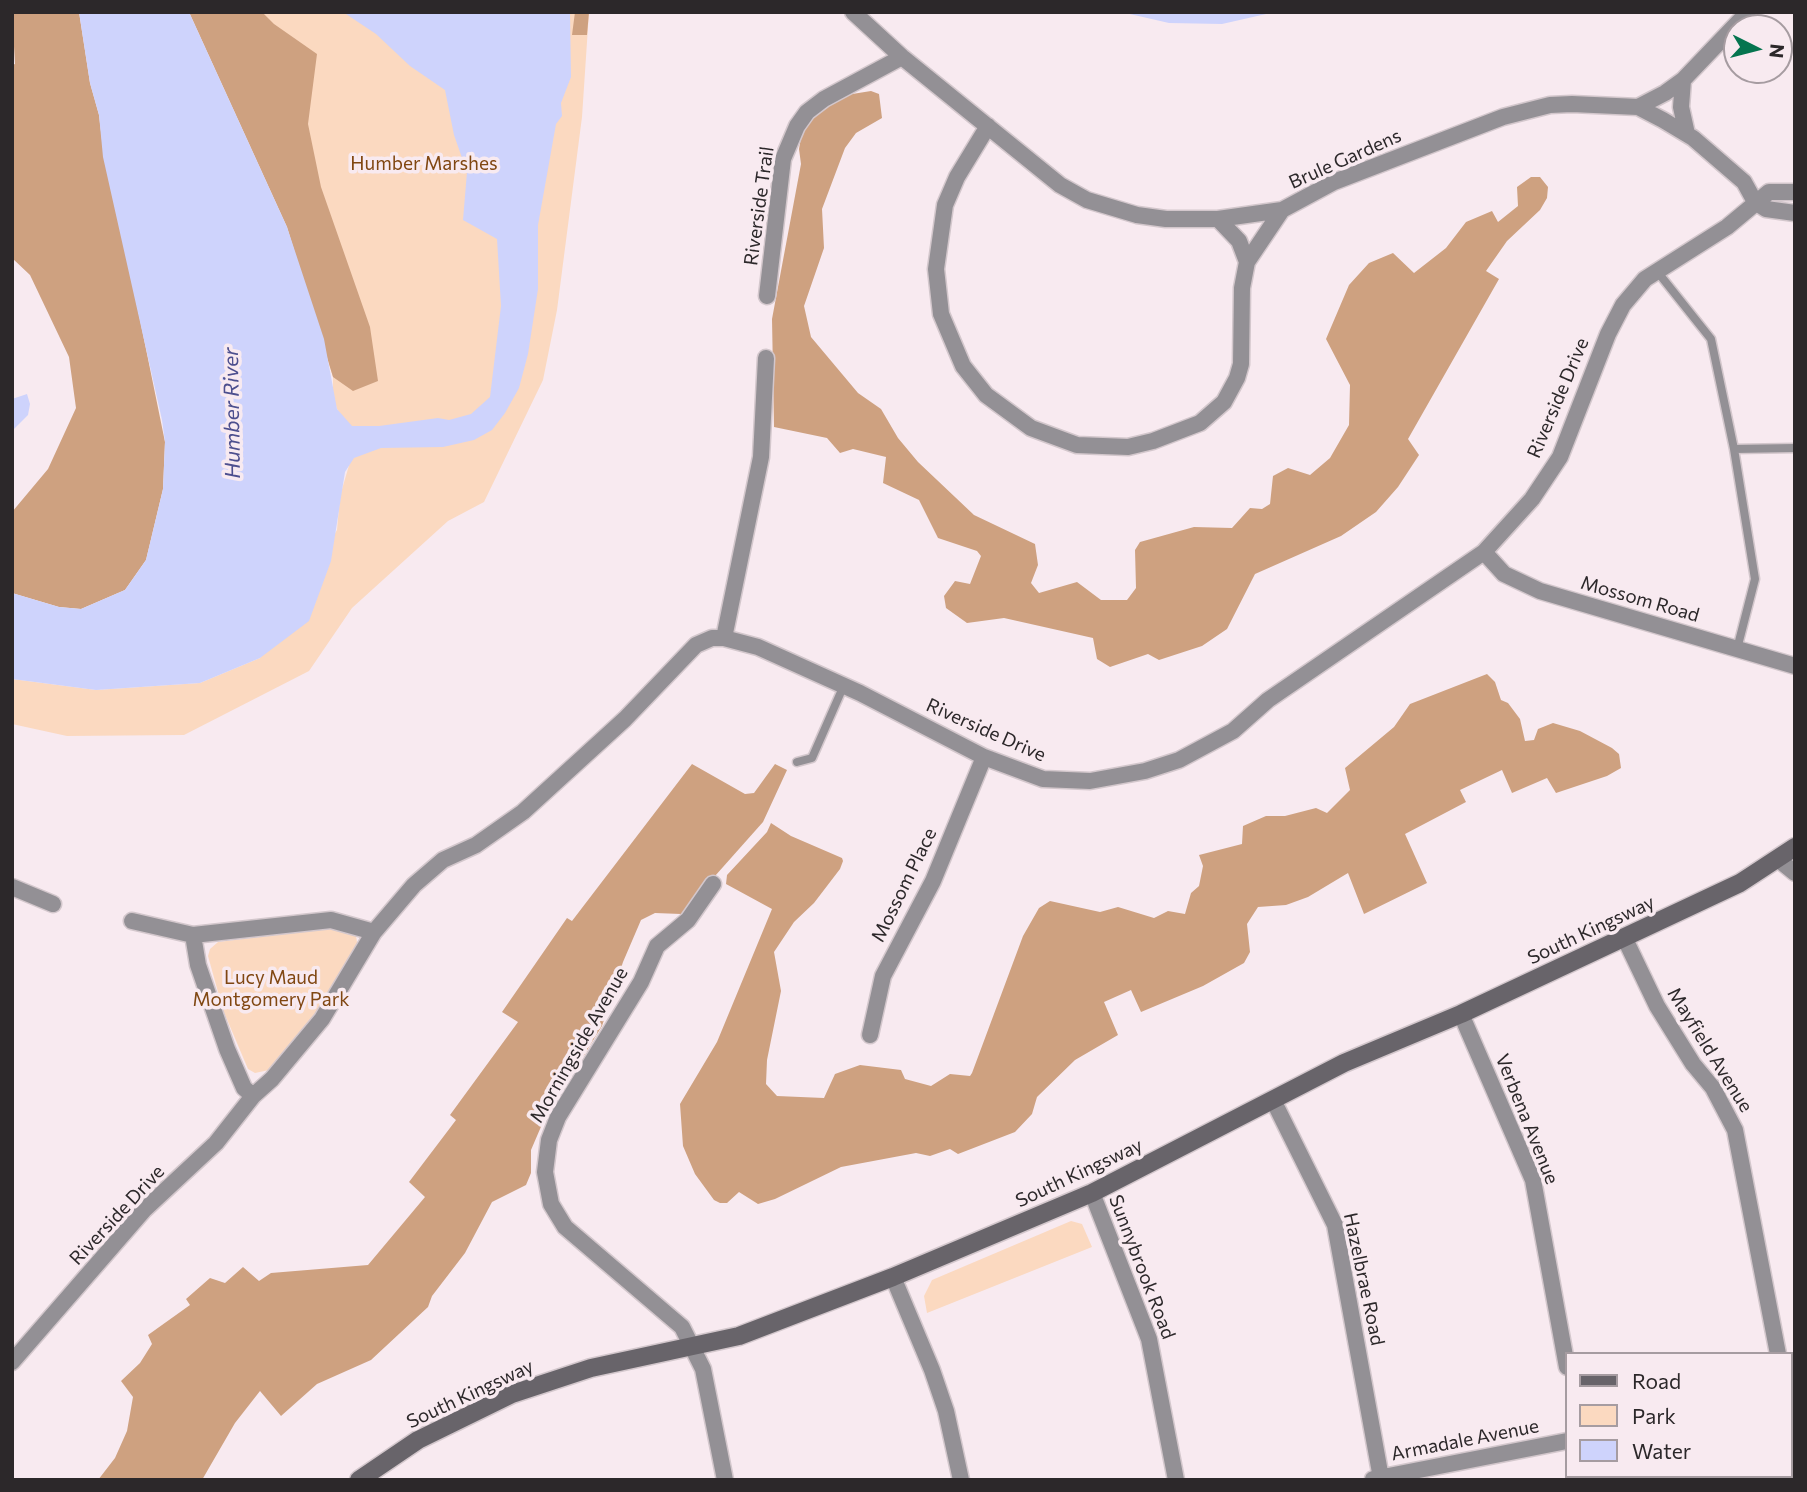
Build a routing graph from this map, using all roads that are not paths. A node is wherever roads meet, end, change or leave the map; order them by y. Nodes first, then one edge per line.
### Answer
1 (853, 12) edge
2 (1748, 12) edge
3 (902, 57) junction
4 (1683, 79) junction
5 (1637, 107) junction
6 (988, 126) junction
7 (1687, 134) junction
8 (1795, 192) edge
9 (1755, 202) junction
10 (1282, 210) junction
11 (1795, 213) edge
12 (1218, 219) junction
13 (1248, 262) junction
14 (1656, 270) junction
15 (767, 296) dead end
16 (765, 358) dead end
17 (1795, 448) edge
18 (1734, 449) junction
19 (1484, 552) junction
20 (724, 638) junction
21 (1737, 649) junction
22 (1795, 666) edge
23 (845, 685) junction
24 (984, 757) junction
25 (797, 762) dead end
26 (1795, 847) edge
27 (1779, 860) junction
28 (1795, 873) edge
29 (713, 884) dead end
30 (12, 887) edge
31 (53, 904) dead end
32 (132, 921) dead end
33 (374, 932) junction
34 (193, 936) junction
35 (1624, 937) junction
36 (1461, 1014) junction
37 (870, 1035) dead end
38 (253, 1096) junction
39 (1273, 1100) junction
40 (1092, 1193) junction
41 (893, 1277) junction
42 (693, 1347) junction
43 (1778, 1352) edge
44 (12, 1362) edge
45 (1566, 1362) edge
46 (1566, 1441) edge
47 (1375, 1479) edge
48 (359, 1480) edge
49 (725, 1480) edge
50 (961, 1480) edge
51 (1175, 1480) edge

1 - 3 street, Brule Gardens
2 - 4 street
3 - 6 street, Brule Gardens
3 - 15 street, Riverside Trail
4 - 5 street
4 - 7 street
5 - 7 street, Brule Gardens
5 - 10 street, Brule Gardens
6 - 12 street, Brule Gardens
6 - 13 street
7 - 9 street, Brule Gardens
8 - 9 street, Riverside Drive
9 - 11 street
9 - 14 street, Riverside Drive
10 - 12 street, Brule Gardens
10 - 13 street
12 - 13 street
14 - 18 lane
14 - 19 street, Riverside Drive
16 - 20 street
17 - 18 lane
18 - 21 lane
19 - 21 street, Mossom Road
19 - 24 street, Riverside Drive
20 - 23 street, Riverside Drive
20 - 33 street, Riverside Drive
21 - 22 street, Mossom Road
23 - 24 street, Riverside Drive
23 - 25 lane
24 - 37 street, Mossom Place
26 - 27 street, South Kingsway
27 - 28 street
27 - 35 street, South Kingsway
29 - 42 street, Morningside Avenue
30 - 31 street
32 - 34 street
33 - 34 street
33 - 38 street, Riverside Drive
34 - 38 street
35 - 36 street, South Kingsway
35 - 43 street, Mayfield Avenue
36 - 39 street, South Kingsway
36 - 45 street, Verbena Avenue
38 - 44 street, Riverside Drive
39 - 40 street, South Kingsway
39 - 47 street, Hazelbrae Road
40 - 41 street, South Kingsway
40 - 51 street, Sunnybrook Road
41 - 42 street, South Kingsway
41 - 50 street
42 - 48 street, South Kingsway
42 - 49 street, Morningside Avenue
46 - 47 street, Armadale Avenue

